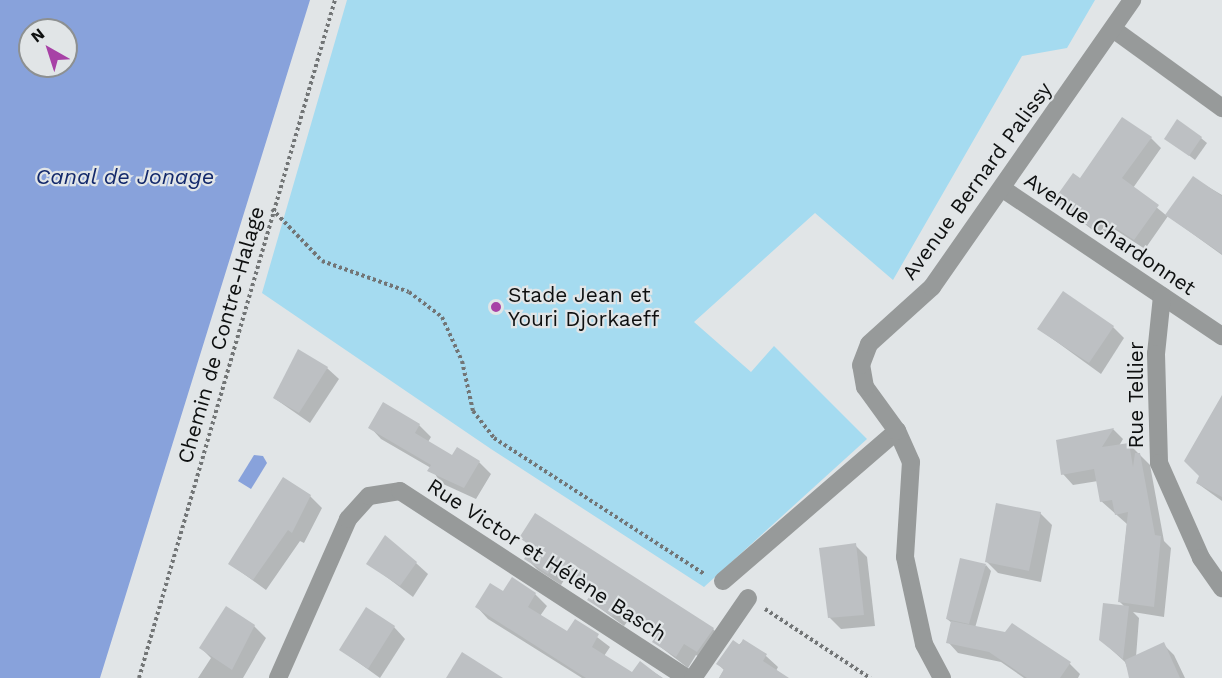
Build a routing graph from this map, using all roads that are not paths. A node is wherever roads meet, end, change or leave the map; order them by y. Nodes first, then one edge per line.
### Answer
1 (1132, 0) edge
2 (1113, 29) junction
3 (1222, 108) edge
4 (1003, 189) junction
5 (1162, 296) junction
6 (1222, 336) edge
7 (897, 431) junction
8 (723, 580) road end
9 (1222, 588) edge
10 (748, 598) road end
11 (278, 678) edge
12 (687, 678) edge
13 (693, 678) edge
14 (942, 678) edge

1 - 2 street, Avenue Bernard Palissy
2 - 3 street
2 - 4 street, Avenue Bernard Palissy
4 - 5 street, Avenue Chardonnet
4 - 7 street, Avenue Bernard Palissy
5 - 6 street, Avenue Chardonnet
5 - 9 street, Rue Tellier
7 - 8 street
7 - 14 street, Avenue Bernard Palissy
10 - 13 street
11 - 12 street, Rue Victor et Hélène Basch

